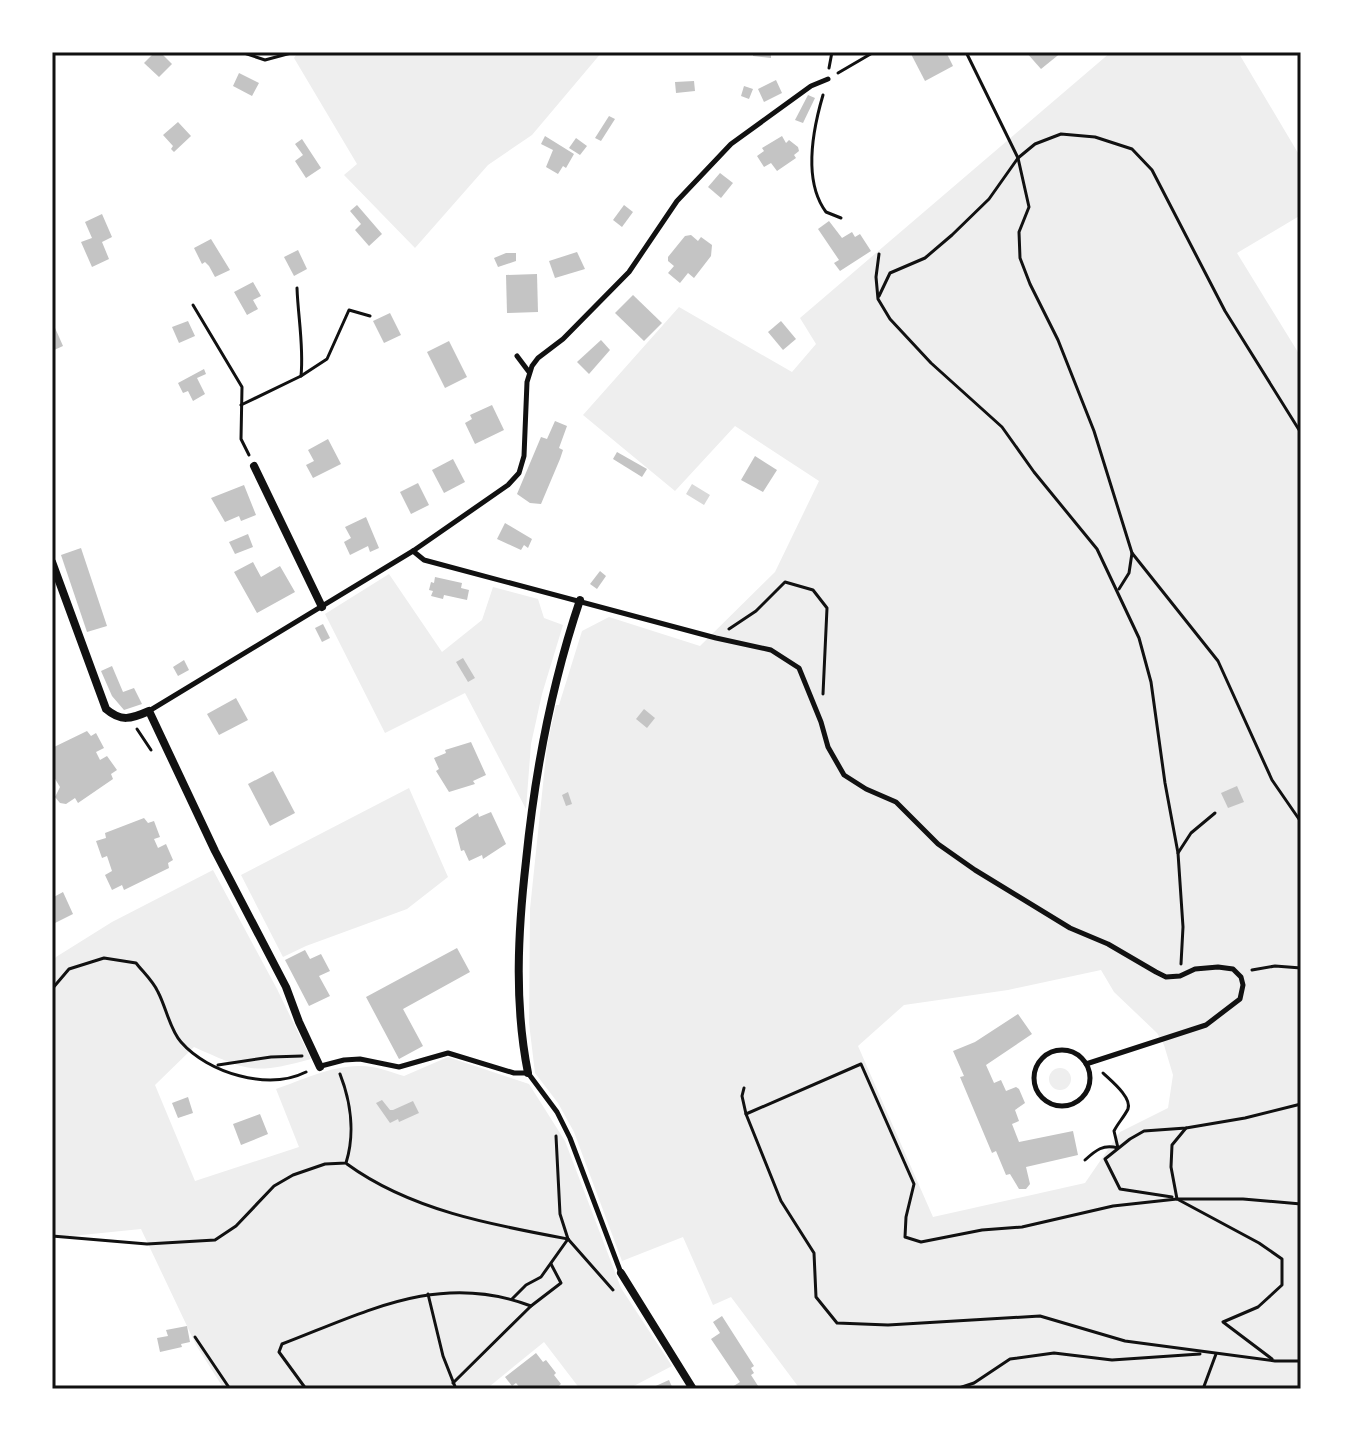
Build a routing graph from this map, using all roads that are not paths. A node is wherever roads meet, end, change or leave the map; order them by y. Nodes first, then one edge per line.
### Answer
1 (828, 79) road end
2 (517, 356) dead end
3 (530, 372) junction
4 (254, 466) road end
5 (413, 551) junction
6 (52, 562) edge
7 (56, 580) edge
8 (580, 600) junction
9 (322, 607) junction
10 (149, 711) junction
11 (1090, 1063) junction
12 (320, 1067) joint
13 (528, 1073) junction
14 (621, 1273) joint
15 (693, 1389) edge

1 - 3 lane
2 - 3 lane
3 - 5 lane
4 - 9 street
5 - 8 lane
5 - 9 lane
6 - 7 street
7 - 10 street
8 - 11 lane
8 - 13 street
9 - 10 lane
10 - 12 street
11 - 11 lane
12 - 13 lane
13 - 14 lane
14 - 15 street

